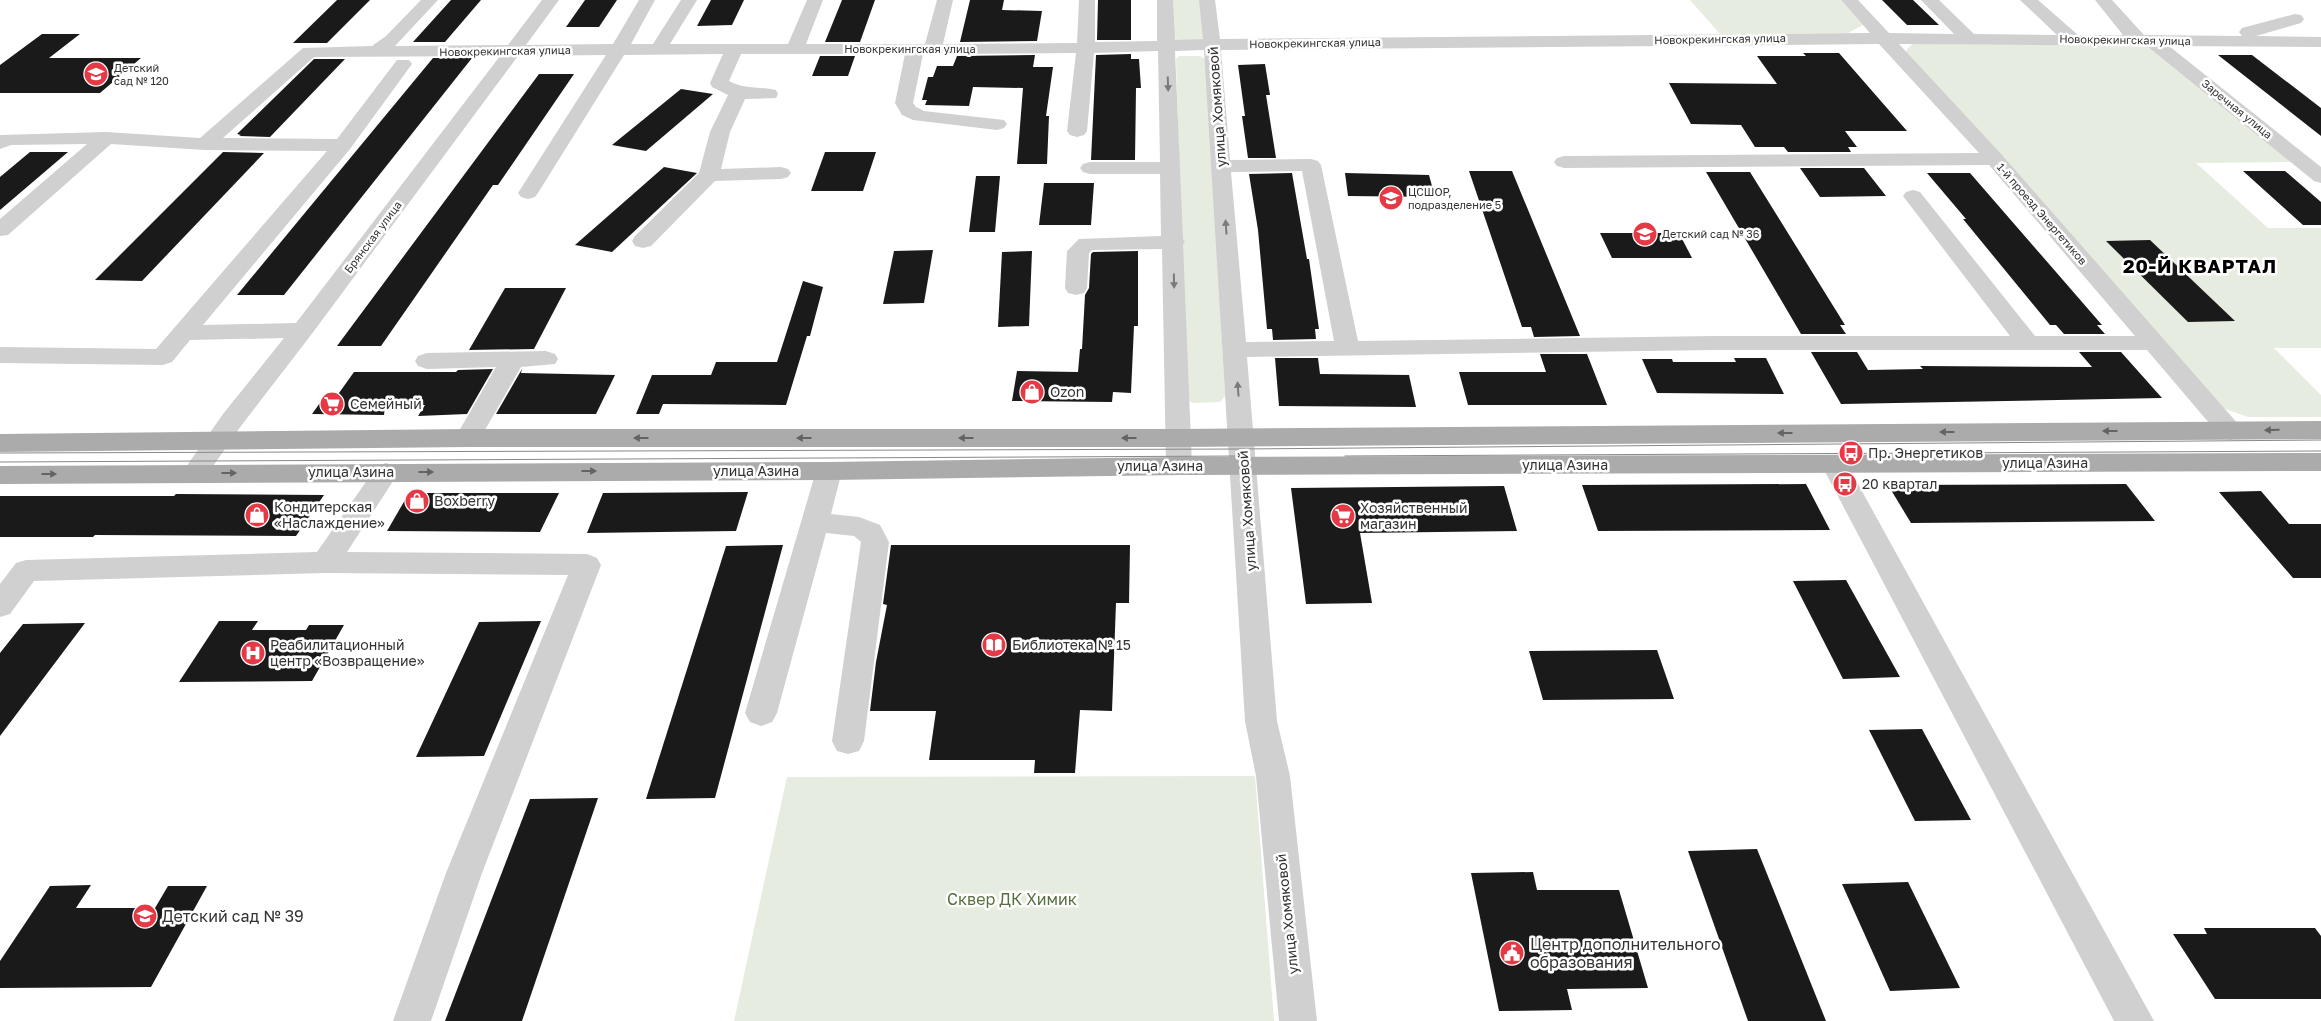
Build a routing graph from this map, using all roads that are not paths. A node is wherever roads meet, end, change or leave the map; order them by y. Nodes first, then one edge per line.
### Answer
1 (430, 0) edge
2 (551, 0) edge
3 (646, 0) edge
4 (689, 0) edge
5 (815, 0) edge
6 (946, 0) edge
7 (1087, 0) edge
8 (1165, 0) edge
9 (1207, 0) edge
10 (1849, 0) edge
11 (1929, 0) edge
12 (2028, 0) edge
13 (2103, 0) edge
14 (2295, 19) dead end
15 (1884, 38) junction
16 (2073, 39) junction
17 (1970, 40) junction
18 (2146, 41) junction
19 (2258, 42) junction
20 (2321, 42) edge
21 (1212, 45) junction
22 (1166, 46) junction
23 (1086, 47) junction
24 (734, 48) junction
25 (795, 48) junction
26 (925, 48) junction
27 (619, 49) junction
28 (658, 49) junction
29 (515, 50) junction
30 (374, 53) junction
31 (403, 64) dead end
32 (738, 93) junction
33 (769, 94) dead end
34 (997, 124) dead end
35 (1077, 131) dead end
36 (106, 138) junction
37 (0, 143) edge
38 (205, 144) junction
39 (344, 145) junction
40 (1995, 159) junction
41 (1564, 162) dead end
42 (1221, 166) junction
43 (1090, 168) dead end
44 (1170, 168) junction
45 (780, 173) dead end
46 (709, 174) junction
47 (2321, 177) edge
48 (528, 192) dead end
49 (1913, 196) dead end
50 (0, 230) edge
51 (643, 242) dead end
52 (1174, 242) junction
53 (1076, 288) dead end
54 (303, 330) junction
55 (184, 333) junction
56 (2027, 342) junction
57 (2154, 343) junction
58 (1348, 349) junction
59 (1235, 350) junction
60 (0, 355) edge
61 (546, 359) dead end
62 (427, 360) dead end
63 (513, 360) junction
64 (2321, 430) edge
65 (2230, 431) junction
66 (468, 438) junction
67 (1178, 438) junction
68 (218, 440) junction
69 (0, 442) edge
70 (1242, 452) junction
71 (2321, 462) edge
72 (1834, 464) junction
73 (1179, 466) junction
74 (829, 471) junction
75 (386, 472) junction
76 (195, 473) junction
77 (0, 474) edge
78 (814, 522) junction
79 (326, 562) junction
80 (0, 606) edge
81 (761, 713) dead end
82 (848, 741) dead end
83 (412, 1021) edge
84 (1298, 1021) edge
85 (2135, 1021) edge

1 - 30 street
2 - 29 street, Брянская улица
3 - 27 street
4 - 28 street
5 - 25 street
6 - 26 street
7 - 23 street
8 - 22 street
9 - 21 street, улица Хомяковой
10 - 15 street, 1-й проезд Энергетиков
11 - 17 street
12 - 16 street
13 - 18 street, Заречная улица
14 - 19 street
15 - 17 street, Новокрекингская улица
15 - 21 street, Новокрекингская улица
15 - 40 street, 1-й проезд Энергетиков
16 - 17 street, Новокрекингская улица
16 - 18 street, Новокрекингская улица
18 - 19 street, Новокрекингская улица
18 - 47 street, Заречная улица
19 - 20 street, Новокрекингская улица
21 - 22 street, Новокрекингская улица
21 - 42 street, улица Хомяковой
22 - 23 street, Новокрекингская улица
22 -> 44 street
23 - 26 street, Новокрекингская улица
23 - 35 street
24 - 25 street, Новокрекингская улица
24 - 28 street, Новокрекингская улица
24 - 32 street
25 - 26 street, Новокрекингская улица
26 - 34 street
27 - 28 street, Новокрекингская улица
27 - 29 street, Новокрекингская улица
27 - 48 street
29 - 30 street, Новокрекингская улица
29 - 54 street, Брянская улица
30 - 38 street, Новокрекингская улица
31 - 39 street
32 - 33 street
32 - 46 street
36 - 37 street
36 - 38 street
36 - 50 street
38 - 39 street
39 - 55 street
40 - 41 street
40 - 57 street, 1-й проезд Энергетиков
42 - 58 street
59 -> 42 street, улица Хомяковой
43 - 44 street
44 - 52 street
45 - 46 street
46 - 51 street
49 - 56 street
52 - 53 street
52 -> 67 street
54 - 55 street
54 - 68 street, Брянская улица
55 - 60 street
56 - 57 street
56 - 58 street
57 - 65 street, 1-й проезд Энергетиков
58 - 59 street
70 -> 59 street, улица Хомяковой
61 - 63 street
62 - 63 street
63 - 66 street
64 -> 65 main road, улица Азина
65 -> 70 main road, улица Азина
67 -> 66 main road, улица Азина
66 - 68 main road, улица Азина
67 - 70 main road, улица Азина
67 - 73 street
68 - 69 main road, улица Азина
68 - 76 street, Брянская улица
70 - 72 main road, улица Азина
70 - 73 main road, улица Азина
70 - 84 street, улица Хомяковой
71 - 72 main road, улица Азина
72 - 85 street
73 - 74 main road, улица Азина
75 -> 74 main road, улица Азина
74 - 78 street
76 -> 75 main road, улица Азина
75 - 79 street
77 -> 76 main road, улица Азина
78 - 81 street
78 - 82 street
79 - 80 street
79 - 83 street

